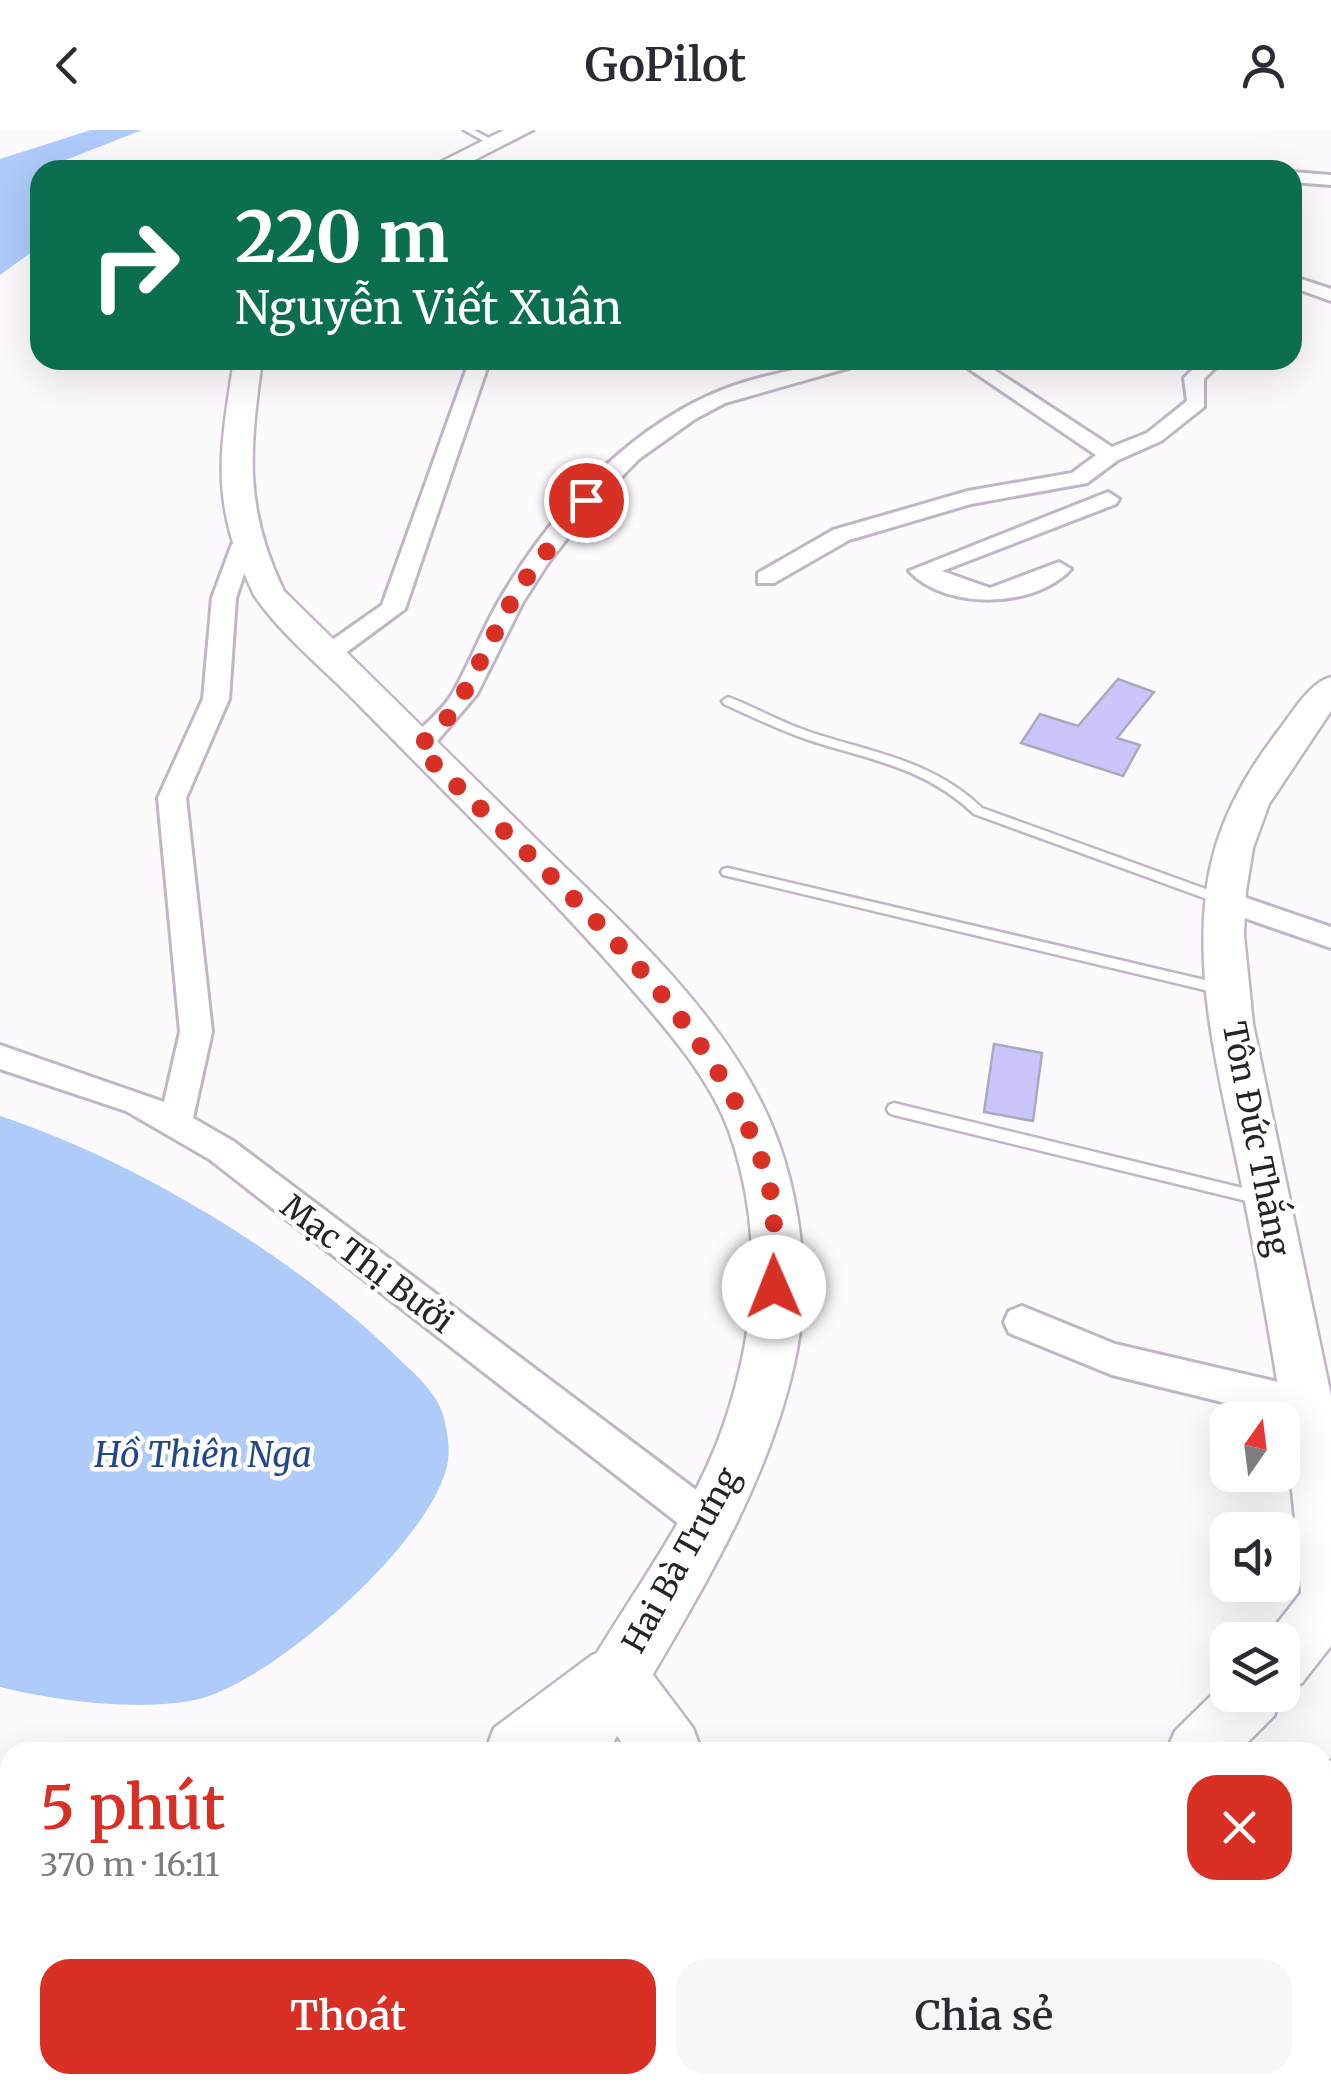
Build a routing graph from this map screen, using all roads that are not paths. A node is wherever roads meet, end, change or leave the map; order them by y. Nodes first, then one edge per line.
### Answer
1 (468, 130) edge
2 (522, 130) edge
3 (494, 143) junction
4 (458, 160) edge
5 (1302, 178) edge
6 (1331, 180) edge
7 (1302, 284) edge
8 (1331, 295) edge
9 (246, 370) edge
10 (476, 370) edge
11 (828, 370) edge
12 (981, 370) edge
13 (1203, 370) edge
14 (1110, 454) junction
15 (1108, 499) dead end
16 (948, 504) junction
17 (1004, 540) junction
18 (244, 544) junction
19 (1059, 569) dead end
20 (766, 578) dead end
21 (327, 655) junction
22 (1331, 688) edge
23 (728, 701) dead end
24 (418, 748) junction
25 (728, 872) dead end
26 (1224, 900) junction
27 (1331, 938) edge
28 (1228, 990) junction
29 (0, 1057) edge
30 (894, 1109) dead end
31 (175, 1125) junction
32 (1268, 1200) junction
33 (1022, 1322) dead end
34 (1308, 1406) junction
35 (706, 1521) junction
36 (1331, 1602) edge
37 (1331, 1617) edge
38 (1300, 1640) edge
39 (615, 1678) junction
40 (1236, 1712) edge
41 (531, 1742) edge
42 (580, 1742) edge
43 (662, 1742) edge
44 (1206, 1742) edge

1 - 3 lane
2 - 3 street
3 - 4 street
5 - 6 street
7 - 8 street
9 - 18 street, Hai Bà Trưng
10 - 21 street
11 - 24 street
12 - 14 street
13 - 14 street
14 - 16 street
15 - 17 street
16 - 17 street
16 - 20 street
17 - 19 street
18 - 21 street, Hai Bà Trưng
18 - 31 street
21 - 24 street, Hai Bà Trưng
22 - 26 street, Tôn Đức Thắng
23 - 26 lane
24 - 35 street, Hai Bà Trưng
25 - 28 lane
26 - 27 street
26 - 28 street, Tôn Đức Thắng
28 - 32 street, Tôn Đức Thắng
29 - 31 street, Mạc Thị Bưởi
30 - 32 lane
31 - 35 street, Mạc Thị Bưởi
32 - 34 street, Tôn Đức Thắng
33 - 34 street
34 - 36 street, Tôn Đức Thắng
35 - 39 street, Hai Bà Trưng
36 - 37 street, Tôn Đức Thắng
36 - 38 street
39 - 41 main road
39 - 42 street, Hai Bà Trưng
39 - 43 main road
40 - 44 street

